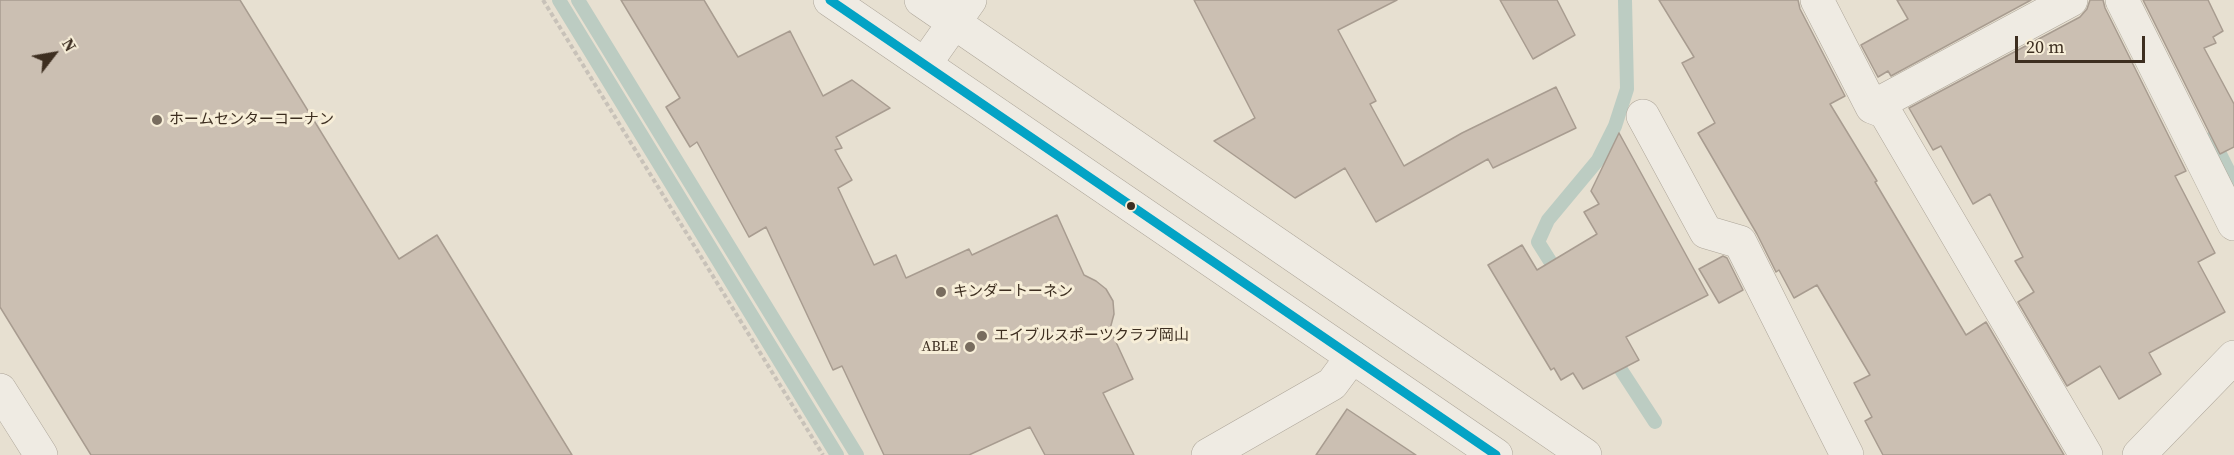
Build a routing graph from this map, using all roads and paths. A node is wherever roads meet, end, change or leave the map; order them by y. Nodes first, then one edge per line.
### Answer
1 (543, 0) edge
2 (830, 0) edge
3 (921, 0) edge
4 (1817, 0) edge
5 (2071, 0) edge
6 (2122, 0) edge
7 (962, 11) edge
8 (925, 64) junction
9 (1872, 107) junction
10 (1643, 116) dead end
11 (1144, 153) junction
12 (1115, 195) junction
13 (2234, 224) edge
14 (1381, 315) junction
15 (1352, 357) junction
16 (2229, 374) edge
17 (0, 390) edge
18 (41, 455) edge
19 (823, 455) edge
20 (1208, 455) edge
21 (1496, 455) edge
22 (1585, 455) edge
23 (1847, 455) edge
24 (2086, 455) edge
25 (2139, 455) edge

1 - 19 path
2 - 8 street
3 - 7 street
4 - 9 street
5 - 9 street
6 - 13 street
7 - 8 street
7 - 11 street
8 - 12 street
9 - 24 street
10 - 23 street
11 - 12 street
11 - 14 street
12 - 15 street
14 - 15 street
14 - 22 street
15 - 20 street
15 - 21 street
16 - 25 street
17 - 18 street

